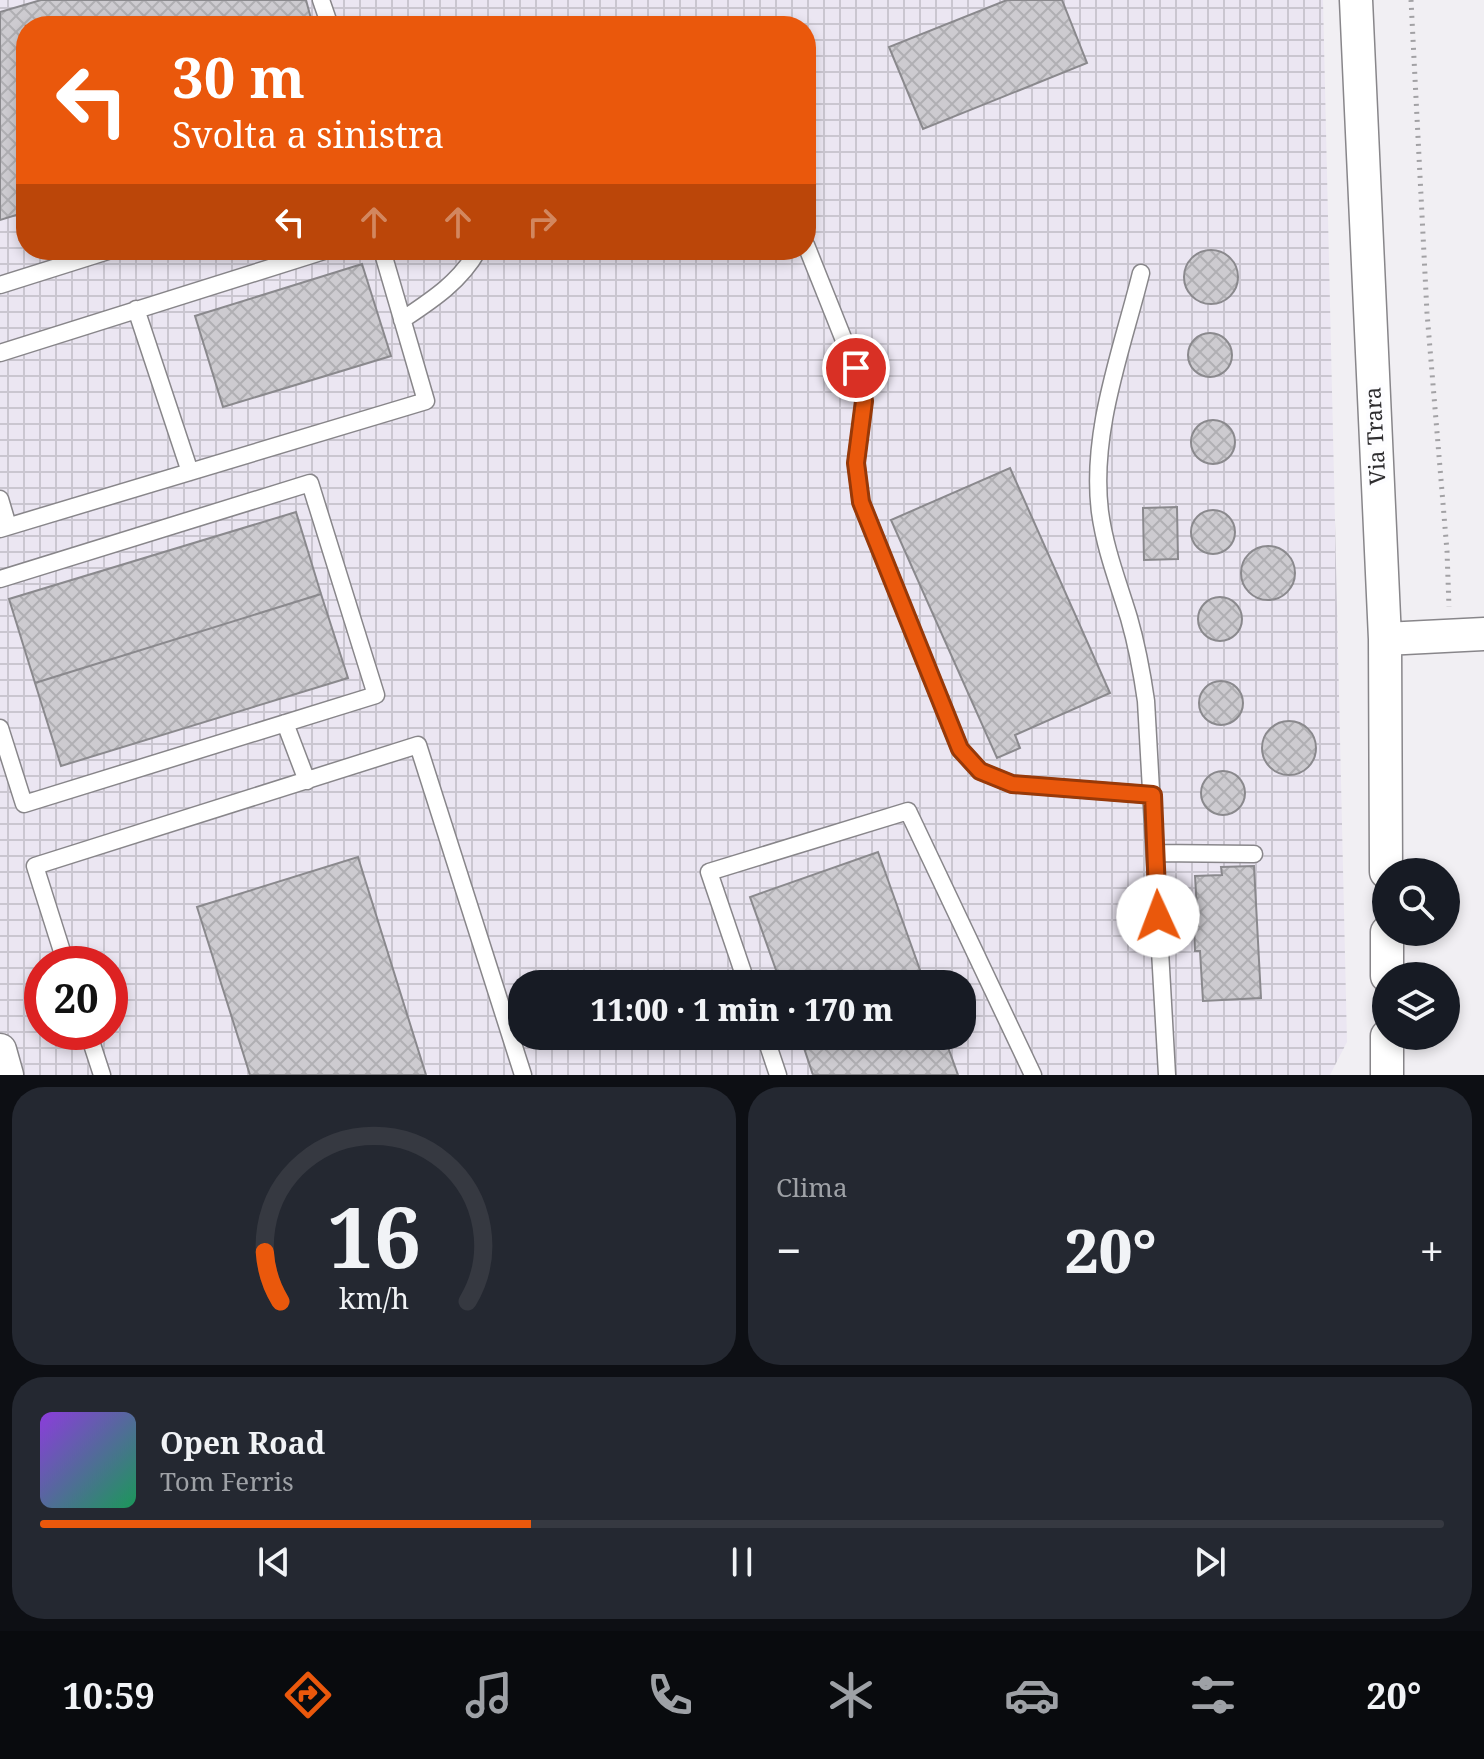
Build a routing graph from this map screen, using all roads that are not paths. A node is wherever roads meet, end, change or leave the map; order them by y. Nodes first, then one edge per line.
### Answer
1 (1356, 0) edge
2 (79, 260) edge
3 (295, 260) edge
4 (385, 260) edge
5 (471, 260) edge
6 (812, 260) edge
7 (1141, 273) dead end
8 (0, 285) edge
9 (136, 309) junction
10 (402, 320) junction
11 (0, 353) edge
12 (190, 472) junction
13 (0, 499) edge
14 (4, 528) edge
15 (0, 579) edge
16 (1484, 634) edge
17 (1385, 639) junction
18 (285, 723) junction
19 (0, 728) edge
20 (307, 781) junction
21 (1153, 795) junction
22 (1155, 853) junction
23 (1254, 854) dead end
24 (1386, 858) edge
25 (60, 946) edge
26 (742, 970) edge
27 (0, 1050) edge
28 (94, 1050) edge
29 (770, 1050) edge
30 (1387, 1050) edge
31 (7, 1075) edge
32 (102, 1075) edge
33 (523, 1075) edge
34 (778, 1075) edge
35 (1033, 1075) edge
36 (1167, 1075) edge
37 (1387, 1075) edge

1 - 17 street, Via Trara
2 - 8 lane
3 - 9 lane
4 - 10 lane
5 - 10 lane
6 - 21 lane
7 - 21 lane
9 - 11 lane
9 - 12 lane
10 - 12 lane
12 - 14 lane
13 - 14 lane
15 - 18 lane
16 - 17 street
17 - 24 street, Via Trara
18 - 19 lane
18 - 20 lane
20 - 25 lane
20 - 33 lane
21 - 22 lane
22 - 23 lane
22 - 36 lane
26 - 35 lane
27 - 31 street
28 - 32 lane
29 - 34 lane
30 - 37 street

